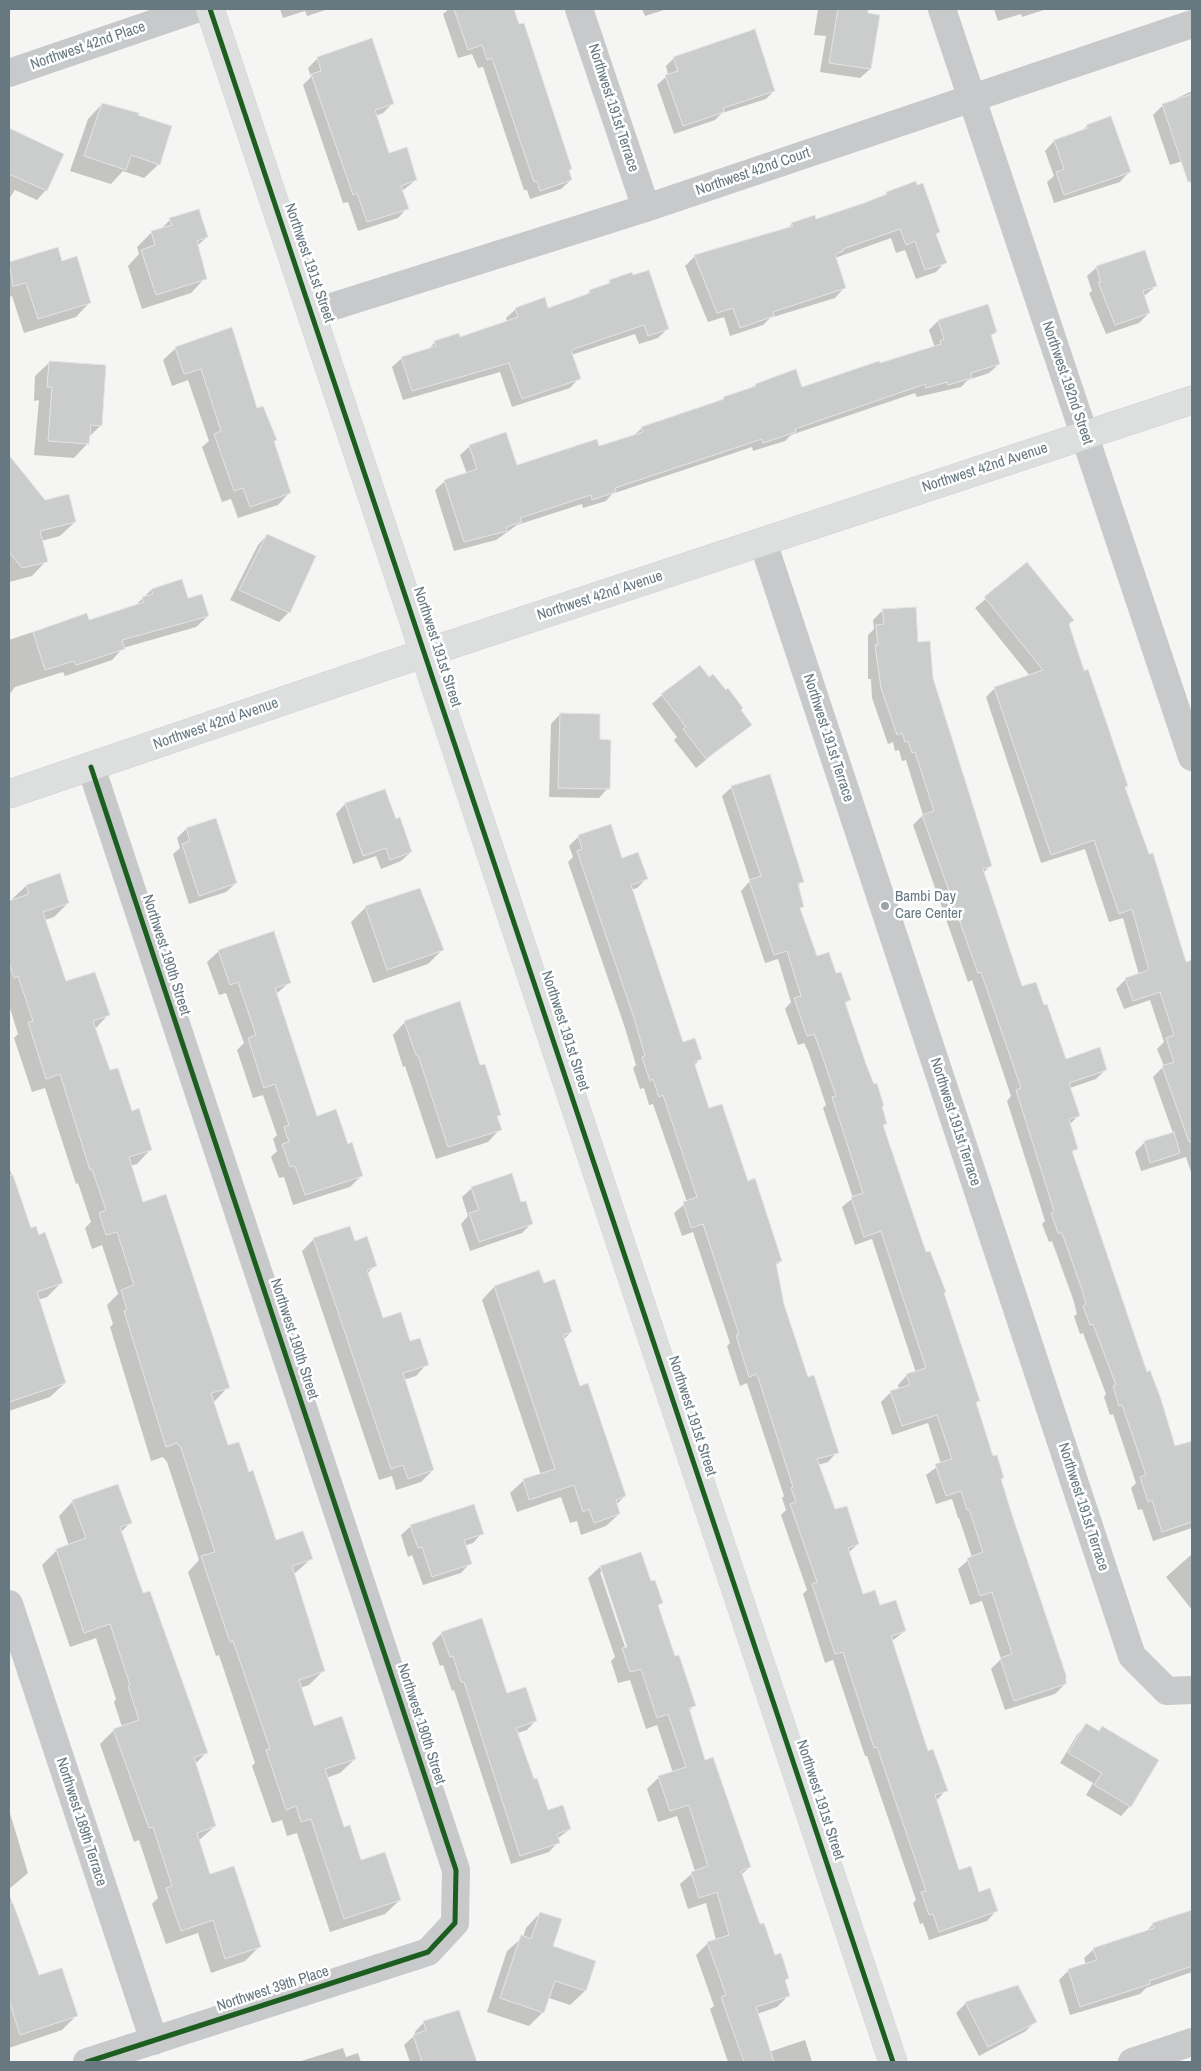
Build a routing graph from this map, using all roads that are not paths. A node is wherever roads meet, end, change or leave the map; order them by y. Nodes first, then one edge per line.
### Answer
1 (196, 9) edge
2 (210, 9) edge
3 (580, 9) edge
4 (942, 9) edge
5 (1192, 24) edge
6 (9, 73) edge
7 (971, 99) junction
8 (646, 208) junction
9 (312, 313) junction
10 (1192, 400) edge
11 (1085, 435) junction
12 (763, 542) junction
13 (426, 654) junction
14 (1192, 757) edge
15 (91, 766) junction
16 (9, 794) edge
17 (9, 1604) edge
18 (1180, 1691) edge
19 (455, 1923) joint
20 (154, 2041) junction
21 (1192, 2042) edge
22 (87, 2062) edge
23 (894, 2062) edge
24 (1132, 2062) edge

1 - 6 street, Northwest 42nd Place
2 - 9 street, Northwest 191st Street
3 - 8 street, Northwest 191st Terrace
4 - 7 street, Northwest 192nd Street
5 - 7 street, Northwest 42nd Court
7 - 8 street, Northwest 42nd Court
7 - 11 street, Northwest 192nd Street
8 - 9 street, Northwest 42nd Court
9 - 13 street, Northwest 191st Street
10 - 11 street, Northwest 42nd Avenue
11 - 12 street, Northwest 42nd Avenue
11 - 14 street, Northwest 192nd Street
12 - 13 street, Northwest 42nd Avenue
12 - 18 street, Northwest 191st Terrace
13 - 15 street, Northwest 42nd Avenue
13 - 23 street, Northwest 191st Street
15 - 16 street, Northwest 42nd Avenue
15 - 19 street, Northwest 190th Street
17 - 20 street, Northwest 189th Terrace
19 - 20 street, Northwest 39th Place
20 - 22 street, Northwest 39th Place
21 - 24 street

